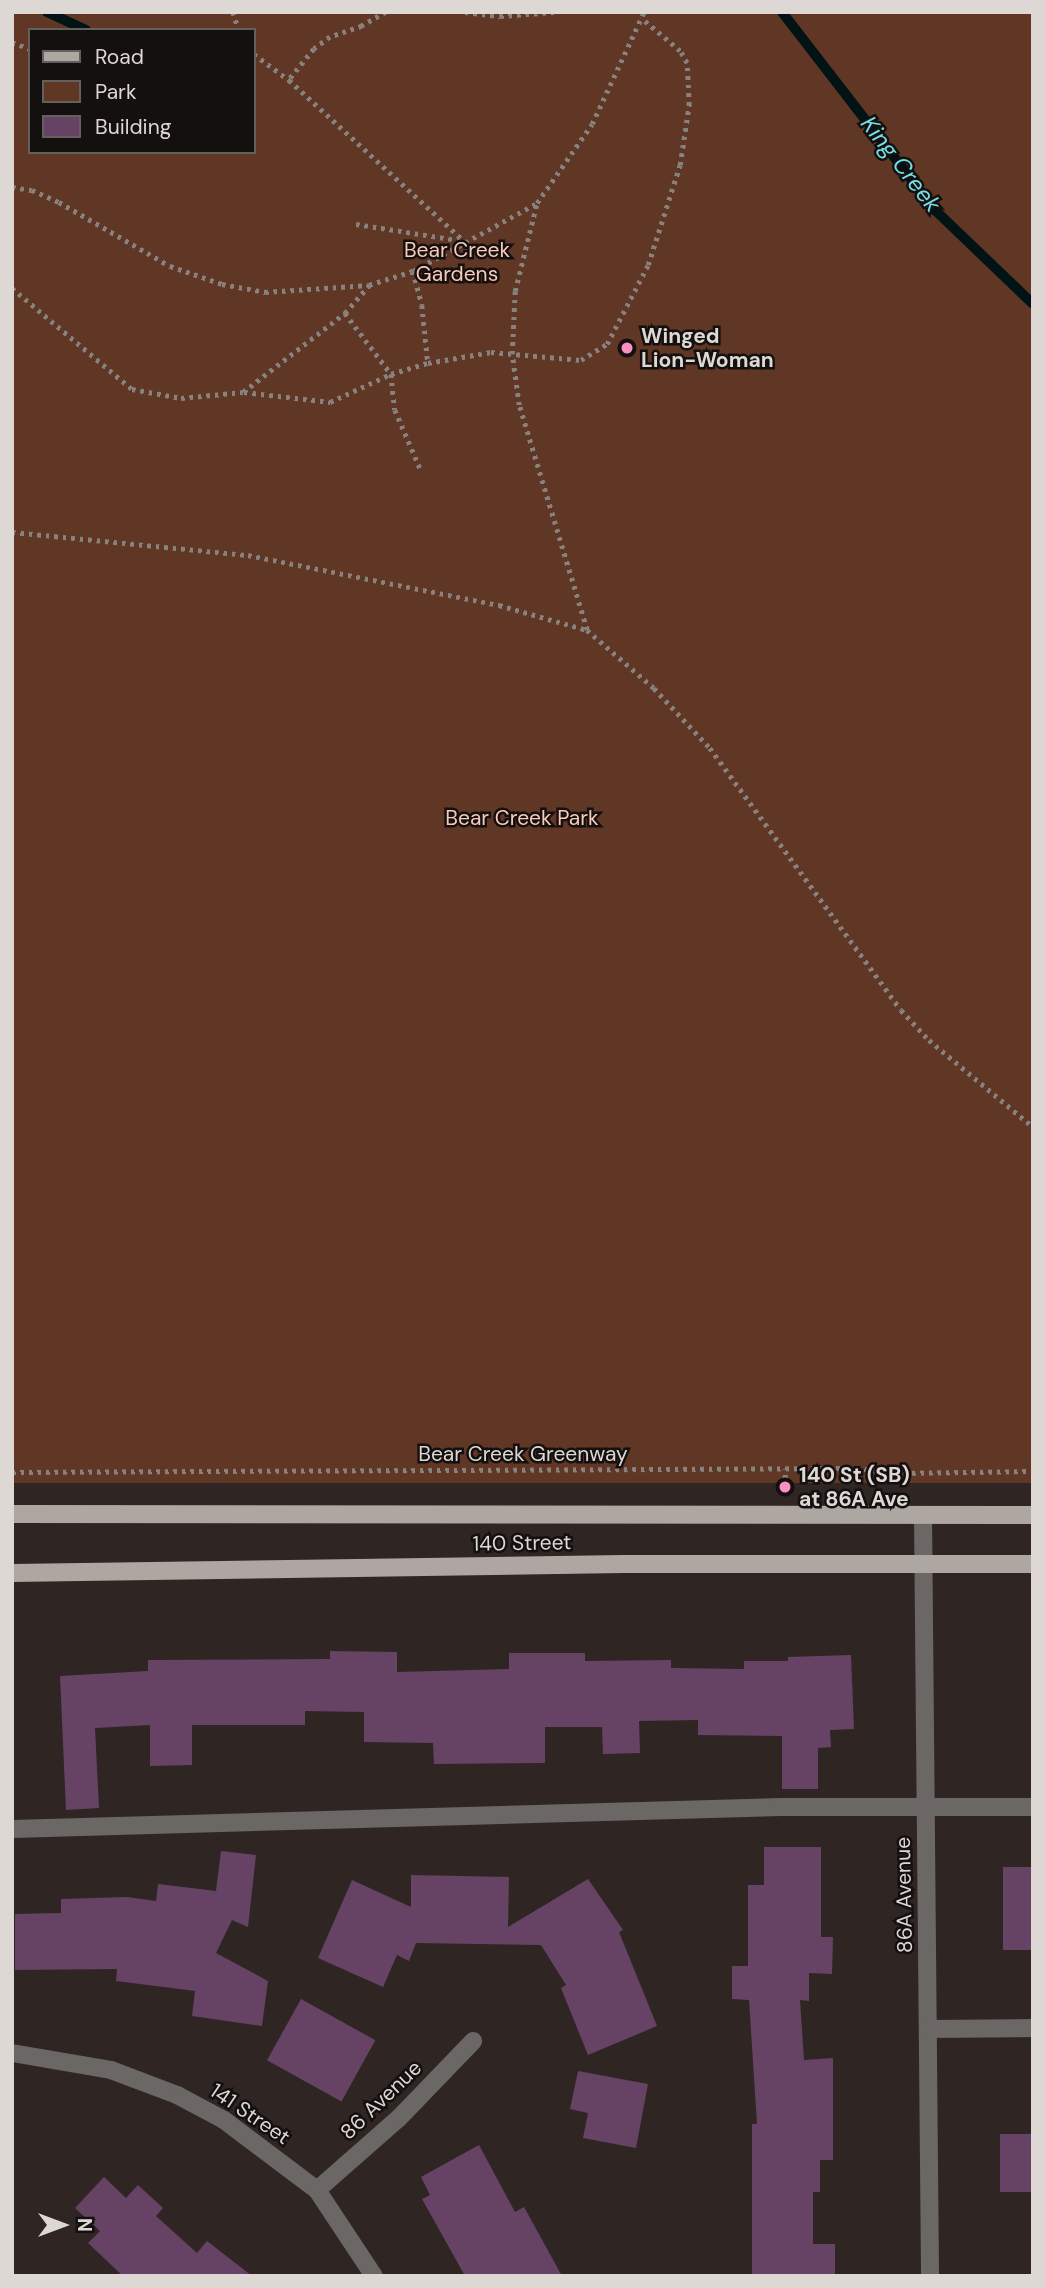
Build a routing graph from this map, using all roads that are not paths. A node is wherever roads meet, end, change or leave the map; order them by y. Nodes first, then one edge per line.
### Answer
1 (12, 1514) edge
2 (923, 1515) junction
3 (1033, 1515) edge
4 (924, 1564) junction
5 (1033, 1564) edge
6 (12, 1573) edge
7 (926, 1807) junction
8 (1033, 1807) edge
9 (12, 1829) edge
10 (1033, 2028) edge
11 (928, 2029) junction
12 (473, 2041) dead end
13 (12, 2053) edge
14 (317, 2190) junction
15 (374, 2276) edge
16 (930, 2276) edge

1 - 2 main road, 140 Street
2 - 3 main road, 140 Street
2 - 4 street, 86A Avenue
4 - 5 main road, 140 Street
4 - 6 main road, 140 Street
4 - 7 street, 86A Avenue
7 - 8 street
7 - 9 street
7 - 11 street, 86A Avenue
10 - 11 street
11 - 16 street, 86A Avenue
12 - 14 street, 86 Avenue
13 - 14 street, 141 Street
14 - 15 street, 141 Street

